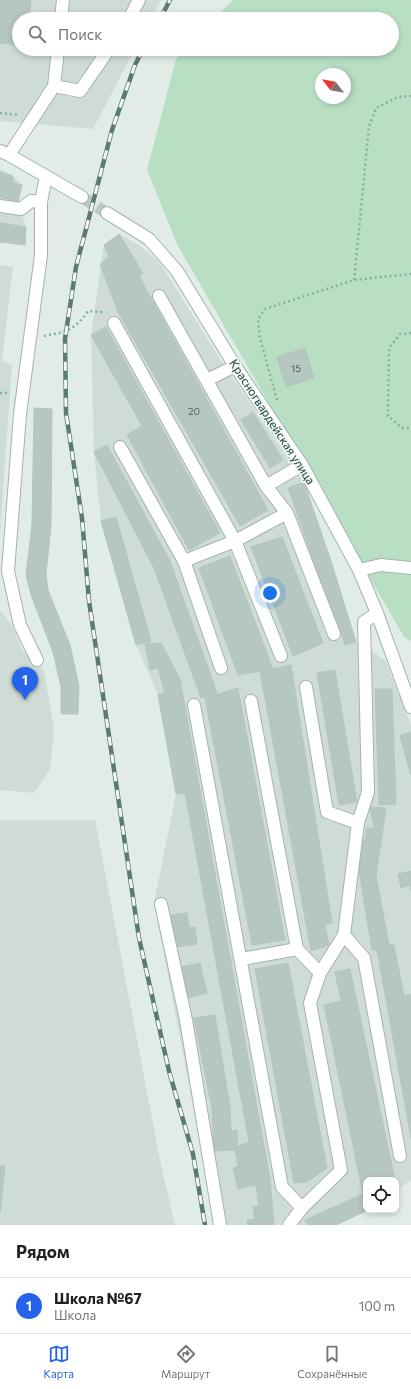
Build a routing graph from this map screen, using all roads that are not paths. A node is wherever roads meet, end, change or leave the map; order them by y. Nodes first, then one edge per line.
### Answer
1 (63, 0) edge
2 (140, 0) edge
3 (62, 12) edge
4 (133, 12) edge
5 (57, 56) edge
6 (103, 56) edge
7 (54, 86) junction
8 (4, 153) edge
9 (46, 176) junction
10 (82, 197) tunnel mouth
11 (41, 202) junction
12 (0, 206) edge
13 (107, 213) tunnel mouth
14 (159, 296) dead end
15 (114, 323) dead end
16 (235, 366) junction
17 (207, 380) junction
18 (120, 447) dead end
19 (302, 465) junction
20 (266, 486) junction
21 (287, 513) junction
22 (235, 541) junction
23 (184, 561) junction
24 (411, 568) edge
25 (359, 570) junction
26 (377, 612) junction
27 (334, 634) dead end
28 (281, 656) dead end
29 (37, 660) dead end
30 (221, 668) dead end
31 (306, 687) dead end
32 (251, 701) dead end
33 (194, 704) dead end
34 (411, 707) edge
35 (358, 823) junction
36 (161, 904) dead end
37 (344, 935) junction
38 (297, 949) junction
39 (242, 959) junction
40 (320, 973) junction
41 (400, 1156) dead end
42 (302, 1208) junction
43 (220, 1225) edge
44 (289, 1225) edge

1 - 3 street
2 - 4 street
5 - 7 street
6 - 7 street
7 - 8 street
8 - 9 street
9 - 10 street
9 - 11 street
11 - 12 street
11 - 29 street
13 - 16 street, Красногвардейская улица
14 - 17 street
15 - 22 street
16 - 17 street
16 - 19 street, Красногвардейская улица
17 - 20 street
18 - 23 street
19 - 20 street
19 - 25 street, Красногвардейская улица
20 - 21 street
21 - 22 street
21 - 27 street
22 - 23 street
22 - 28 street
23 - 30 street
24 - 25 street
25 - 26 street, Красногвардейская улица
26 - 34 street, Красногвардейская улица
26 - 35 street
31 - 35 street
32 - 38 street
33 - 39 street
35 - 37 street
36 - 43 street
37 - 40 street
37 - 41 street
38 - 39 street
38 - 40 street
39 - 42 street
40 - 42 street
42 - 44 street

